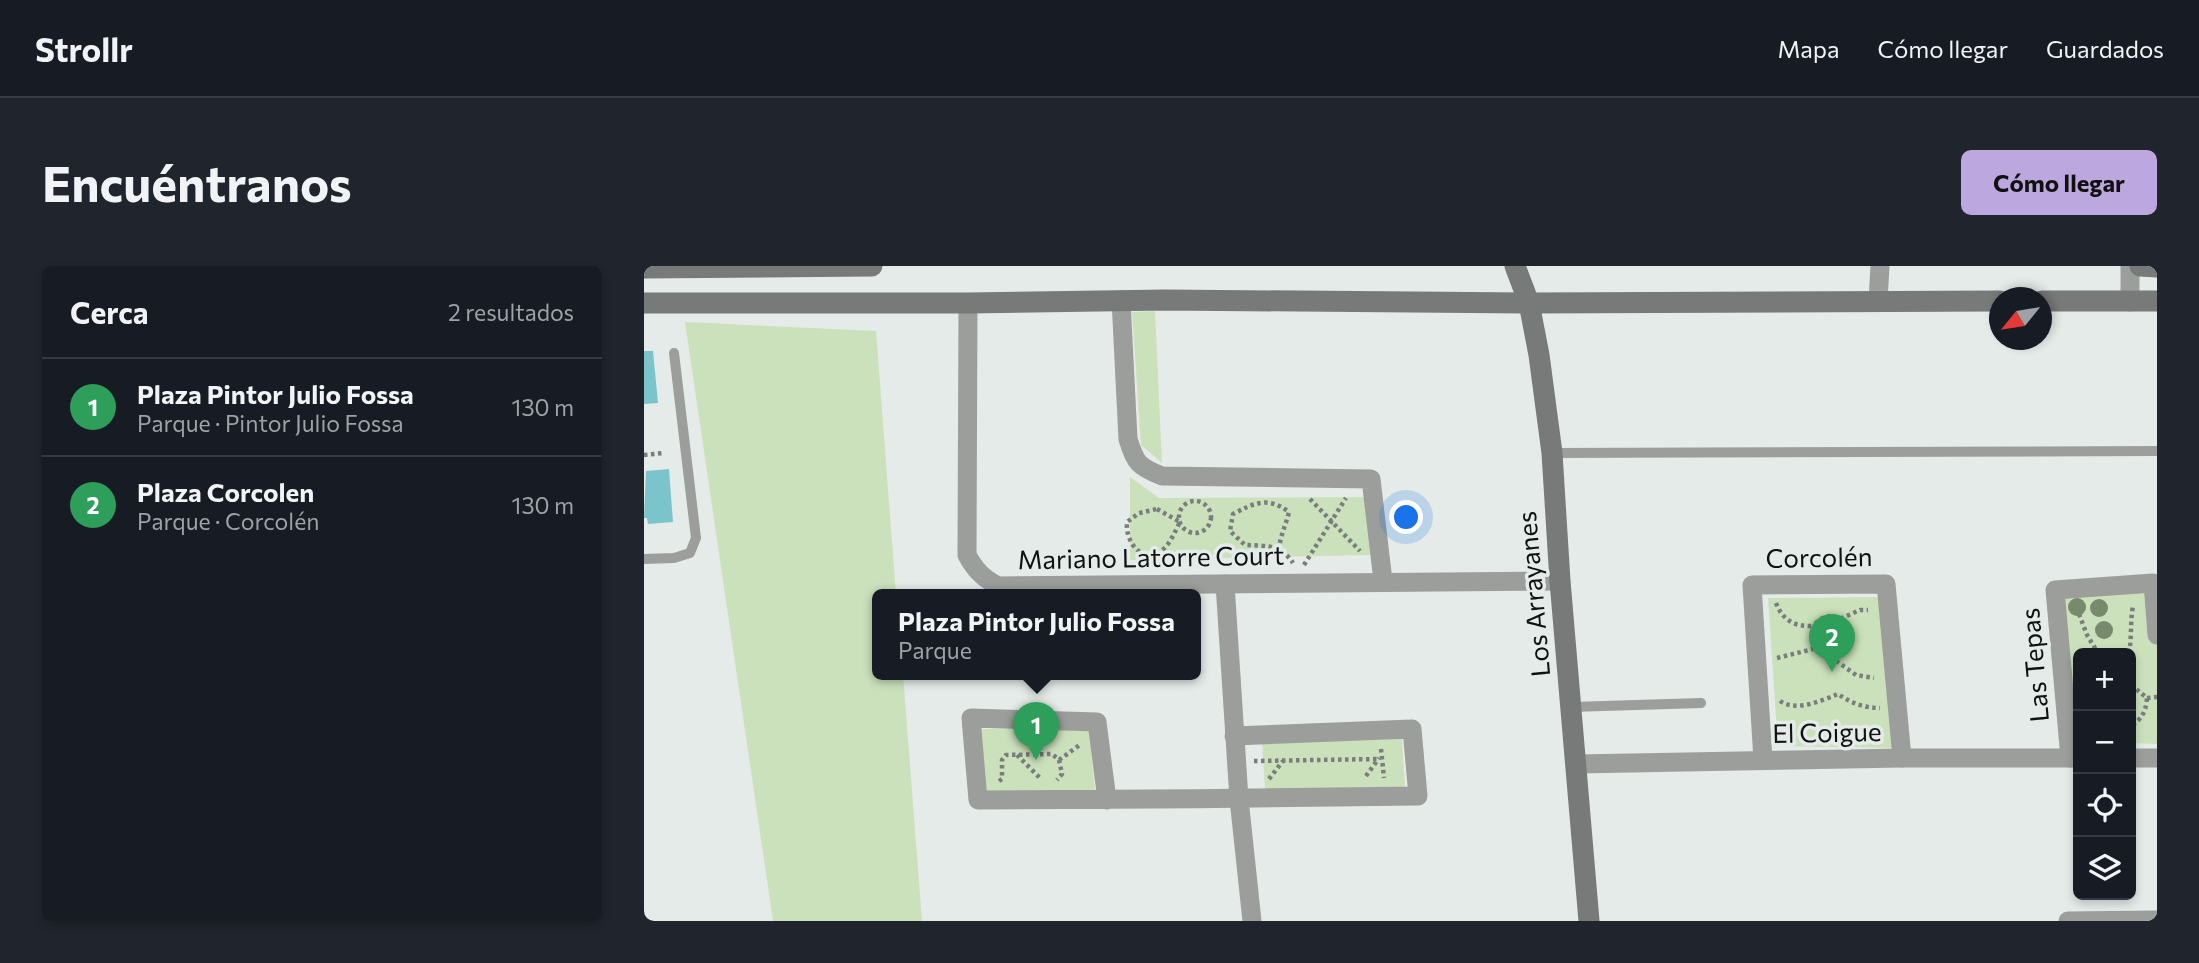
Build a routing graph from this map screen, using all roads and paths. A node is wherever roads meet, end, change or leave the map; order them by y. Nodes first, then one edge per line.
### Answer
1 (837, 266) edge
2 (872, 266) edge
3 (1515, 266) edge
4 (1880, 266) edge
5 (2130, 266) edge
6 (2140, 266) edge
7 (655, 267) edge
8 (2157, 267) edge
9 (1121, 300) junction
10 (1878, 301) junction
11 (1989, 301) edge
12 (2052, 301) edge
13 (2157, 301) edge
14 (2130, 302) junction
15 (644, 303) edge
16 (968, 303) junction
17 (1529, 303) junction
18 (674, 353) dead end
19 (2157, 452) edge
20 (663, 453) dead end
21 (1552, 453) junction
22 (644, 455) edge
23 (1290, 478) junction
24 (1357, 479) junction
25 (1180, 522) junction
26 (1279, 550) junction
27 (644, 559) edge
28 (1382, 578) junction
29 (1560, 581) junction
30 (1225, 584) junction
31 (1774, 585) junction
32 (2074, 589) junction
33 (1889, 616) junction
34 (1840, 619) junction
35 (1814, 626) junction
36 (2157, 635) edge
37 (2095, 648) edge
38 (1894, 670) junction
39 (1758, 682) junction
40 (2136, 689) edge
41 (2147, 698) junction
42 (2157, 698) edge
43 (1701, 703) dead end
44 (1897, 706) junction
45 (1571, 707) junction
46 (2136, 722) edge
47 (1379, 731) junction
48 (1234, 736) junction
49 (2073, 749) edge
50 (1017, 755) junction
51 (1902, 758) junction
52 (2073, 758) edge
53 (2136, 758) edge
54 (2157, 758) edge
55 (1378, 759) dead end
56 (1763, 760) junction
57 (1236, 761) junction
58 (1577, 764) junction
59 (1002, 779) junction
60 (1012, 780) dead end
61 (1033, 781) dead end
62 (1044, 782) junction
63 (977, 793) junction
64 (1386, 797) junction
65 (1239, 799) junction
66 (1107, 800) junction
67 (2157, 920) edge
68 (1252, 921) edge
69 (1589, 921) edge
70 (2068, 921) edge

1 - 2 street
1 - 7 street
3 - 17 street, Los Arrayanes
4 - 10 street
5 - 14 street
6 - 8 street
9 - 16 street
9 - 17 street
9 - 23 street
10 - 11 street
10 - 17 street
12 - 14 street
13 - 14 street
15 - 16 street
16 - 30 street, Mariano Latorre Court
17 - 21 street, Los Arrayanes
18 - 27 lane
19 - 21 lane
20 - 22 path
21 - 29 street, Los Arrayanes
23 - 24 street
23 - 28 path
24 - 26 path
24 - 28 street
25 - 25 path
25 - 25 path
26 - 26 path
28 - 29 street, Mariano Latorre Court
28 - 30 street, Mariano Latorre Court
29 - 45 street, Los Arrayanes
30 - 48 street
31 - 33 street, Corcolén
31 - 35 path
31 - 39 street, Corcolén
32 - 36 street, Las Tepas
32 - 37 path
32 - 49 street, Las Tepas
33 - 34 path
33 - 38 street, Corcolén
34 - 35 path
34 - 35 path
38 - 39 path
38 - 44 street, Corcolén
39 - 44 path
39 - 56 street, Corcolén
40 - 41 path
41 - 42 path
41 - 46 path
43 - 45 lane
44 - 51 street, Corcolén
45 - 58 street, Los Arrayanes
47 - 48 street
47 - 64 path
47 - 64 street
48 - 57 street
50 - 59 path
50 - 62 path
50 - 62 path
51 - 52 street, El Coigue
51 - 56 street, El Coigue
53 - 54 street
55 - 57 path
56 - 58 street, El Coigue
57 - 65 street
58 - 69 street, Los Arrayanes
59 - 60 path
59 - 63 path
61 - 62 path
63 - 66 street
63 - 66 street
64 - 65 street
65 - 66 street
65 - 68 street
67 - 70 street

